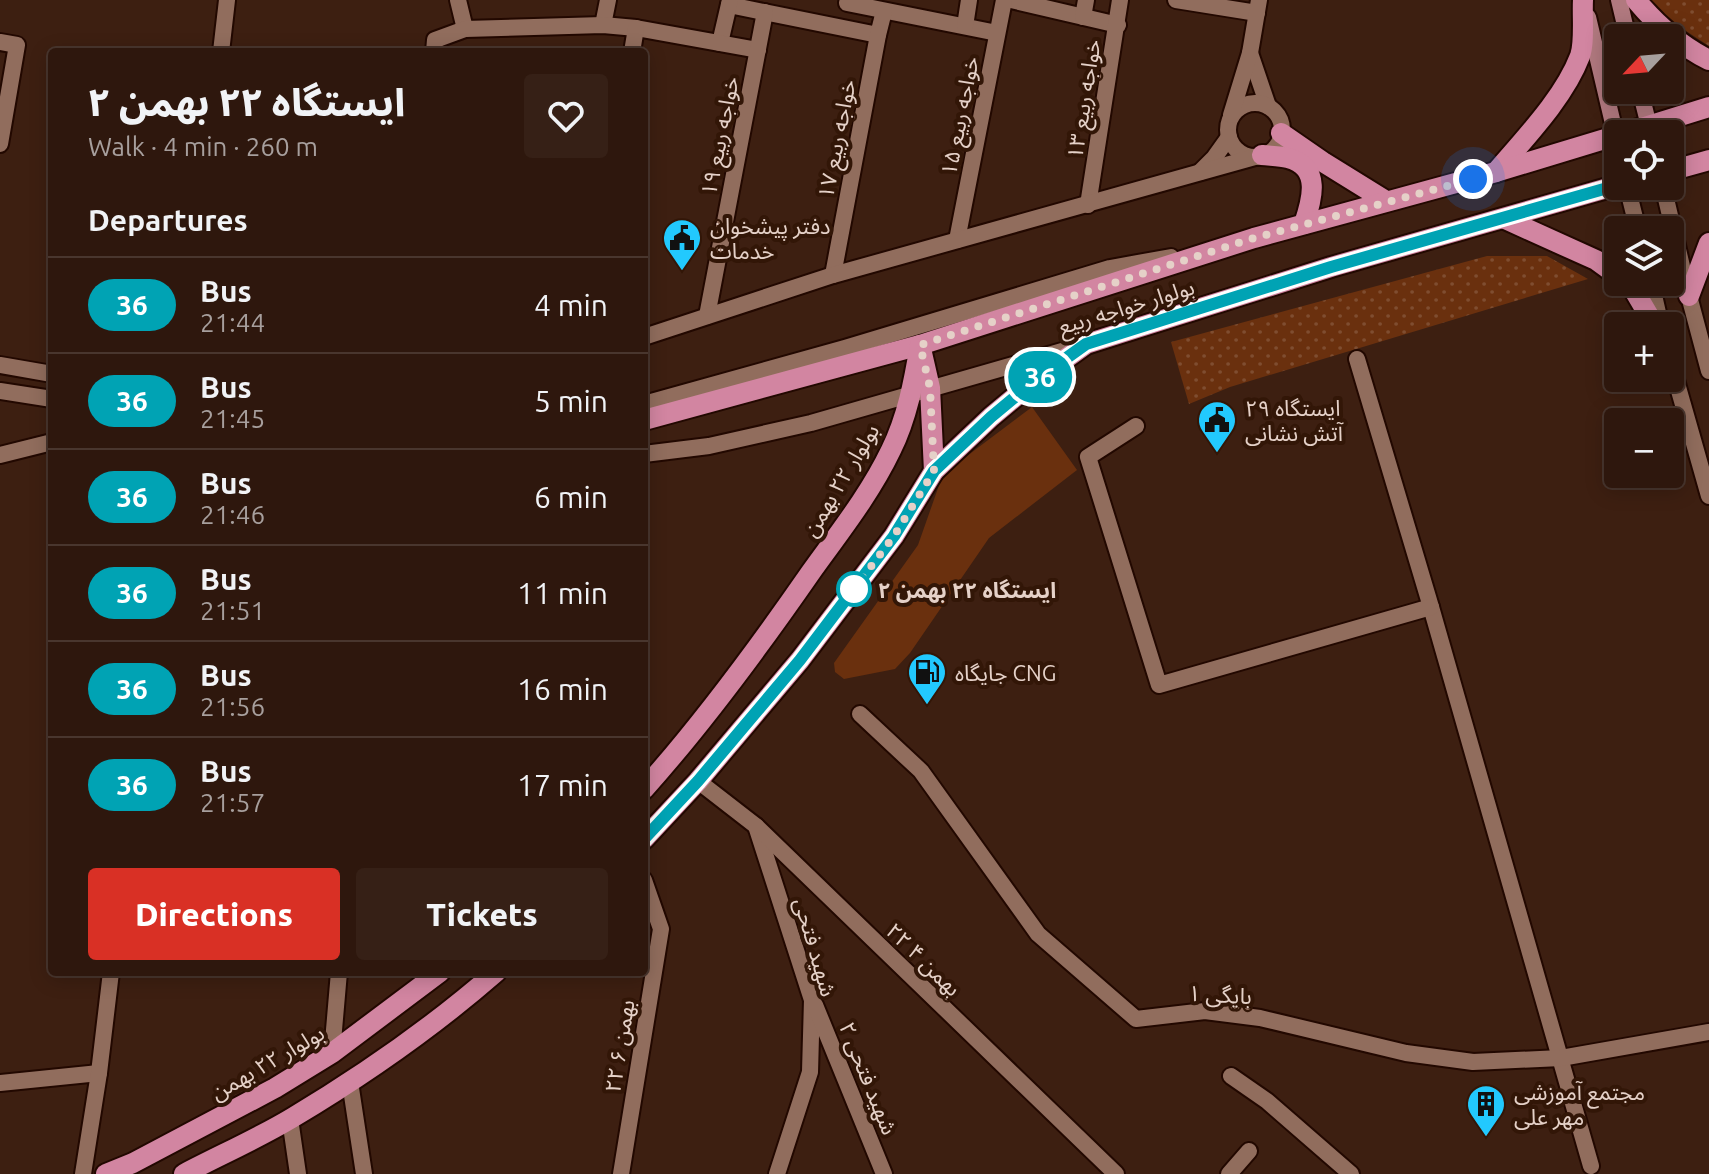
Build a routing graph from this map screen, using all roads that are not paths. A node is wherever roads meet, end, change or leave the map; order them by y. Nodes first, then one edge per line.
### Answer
1 (227, 0) edge
2 (458, 0) edge
3 (608, 0) edge
4 (969, 0) edge
5 (1004, 0) edge
6 (1011, 0) edge
7 (1086, 0) edge
8 (1120, 0) edge
9 (1176, 0) edge
10 (1583, 0) edge
11 (1619, 0) edge
12 (1636, 0) edge
13 (730, 2) edge
14 (848, 2) edge
15 (1258, 6) edge
16 (884, 11) junction
17 (765, 12) junction
18 (1083, 17) junction
19 (1625, 24) edge
20 (603, 25) junction
21 (1118, 25) dead end
22 (965, 26) junction
23 (636, 28) junction
24 (842, 28) junction
25 (465, 29) junction
26 (997, 33) junction
27 (878, 35) junction
28 (720, 43) junction
29 (8, 44) edge
30 (435, 46) edge
31 (221, 48) edge
32 (633, 48) edge
33 (758, 50) junction
34 (1250, 53) junction
35 (1709, 60) edge
36 (1268, 106) junction
37 (1709, 107) edge
38 (1231, 117) junction
39 (1614, 120) edge
40 (1676, 120) edge
41 (1281, 133) junction
42 (1229, 137) junction
43 (1604, 141) edge
44 (0, 144) edge
45 (1262, 155) junction
46 (1709, 160) edge
47 (1684, 167) edge
48 (1496, 172) junction
49 (1196, 175) junction
50 (1604, 189) edge
51 (1666, 200) edge
52 (1386, 201) junction
53 (1088, 205) junction
54 (1505, 219) junction
55 (1304, 224) junction
56 (1254, 238) junction
57 (957, 240) junction
58 (1709, 243) edge
59 (1604, 266) edge
60 (833, 275) junction
61 (1689, 296) junction
62 (707, 316) junction
63 (648, 336) edge
64 (1086, 344) junction
65 (920, 345) junction
66 (1357, 359) dead end
67 (0, 365) edge
68 (1709, 371) edge
69 (48, 373) edge
70 (0, 391) edge
71 (921, 391) junction
72 (1679, 392) edge
73 (48, 398) edge
74 (648, 403) edge
75 (648, 419) edge
76 (1136, 426) dead end
77 (48, 443) edge
78 (648, 454) edge
79 (0, 455) edge
80 (934, 471) junction
81 (1709, 496) edge
82 (1431, 607) junction
83 (860, 714) dead end
84 (698, 781) junction
85 (648, 785) edge
86 (756, 826) junction
87 (648, 835) edge
88 (648, 892) edge
89 (111, 976) edge
90 (339, 976) edge
91 (435, 976) edge
92 (491, 976) edge
93 (812, 1000) junction
94 (1709, 1032) edge
95 (332, 1053) junction
96 (1561, 1058) junction
97 (99, 1073) junction
98 (1231, 1076) dead end
99 (350, 1082) junction
100 (0, 1083) edge
101 (290, 1119) junction
102 (1249, 1151) dead end
103 (1591, 1166) dead end
104 (1111, 1172) edge
105 (83, 1174) edge
106 (106, 1174) edge
107 (184, 1174) edge
108 (298, 1174) edge
109 (364, 1174) edge
110 (621, 1174) edge
111 (777, 1174) edge
112 (884, 1174) edge
113 (1229, 1174) edge
114 (1351, 1174) edge

1 - 31 street
2 - 25 street
3 - 20 street
4 - 22 street
5 - 26 street, خواجه ربیع ۱۵
6 - 18 street
7 - 18 street
8 - 53 street, خواجه ربیع ۱۳
9 - 15 street
10 - 39 main road
10 - 48 main road
11 - 19 main road
12 - 35 main road
13 - 17 street
13 - 28 street
14 - 16 street
14 - 24 street
15 - 34 street
16 - 22 street
16 - 27 street, خواجه ربیع ۱۷
17 - 24 street
17 - 33 street, خواجه ربیع ۱۹
18 - 21 street
20 - 23 street
20 - 25 street
22 - 26 street
23 - 28 street
23 - 32 street
24 - 27 street
25 - 30 street
26 - 57 street, خواجه ربیع ۱۵
27 - 60 street, خواجه ربیع ۱۷
28 - 33 street
29 - 44 street
33 - 62 street, خواجه ربیع ۱۹
34 - 36 street
34 - 38 street
36 - 38 street
36 - 41 street
37 - 40 main road, بولوار خواجه ربیع
38 - 42 street
41 - 45 street
41 - 52 main road
42 - 45 street
42 - 49 street
43 - 48 main road, بولوار خواجه ربیع
45 - 49 street
45 - 55 main road
46 - 47 main road
48 - 52 main road, بولوار خواجه ربیع
49 - 53 street
50 - 54 main road, بولوار خواجه ربیع
51 - 61 street
52 - 55 main road, بولوار خواجه ربیع
53 - 57 street
54 - 59 main road
54 - 64 main road, بولوار خواجه ربیع
55 - 56 main road, بولوار خواجه ربیع
56 - 65 main road
56 - 74 street, بولوار خواجه ربیع
57 - 60 street
58 - 61 main road
60 - 62 street
61 - 68 street
62 - 63 street
64 - 71 street, بولوار خواجه ربیع
64 - 80 main road
65 - 71 main road, بولوار ۲۲ بهمن
65 - 75 main road
66 - 82 street
67 - 69 street
70 - 73 street
71 - 78 street, بولوار خواجه ربیع
71 - 80 main road
71 - 85 main road, بولوار ۲۲ بهمن
72 - 81 street
76 - 82 street
77 - 79 street
80 - 84 main road
82 - 96 street
83 - 96 street, بایگی ۱
84 - 86 street, ۲۲ بهمن ۴
84 - 87 main road
86 - 93 street, شهید فتحی
86 - 104 street, ۲۲ بهمن ۴
88 - 110 street, ۲۲ بهمن ۶
89 - 97 street
90 - 95 street
91 - 95 main road, بولوار ۲۲ بهمن
92 - 99 main road
93 - 111 street, شهید فتحی
93 - 112 street, شهید فتحی ۲
94 - 96 street, بایگی ۱
95 - 106 main road, بولوار ۲۲ بهمن
96 - 103 street
97 - 100 street
97 - 105 street
98 - 114 street
99 - 101 main road
99 - 109 street
101 - 107 main road
101 - 108 street
102 - 113 street

